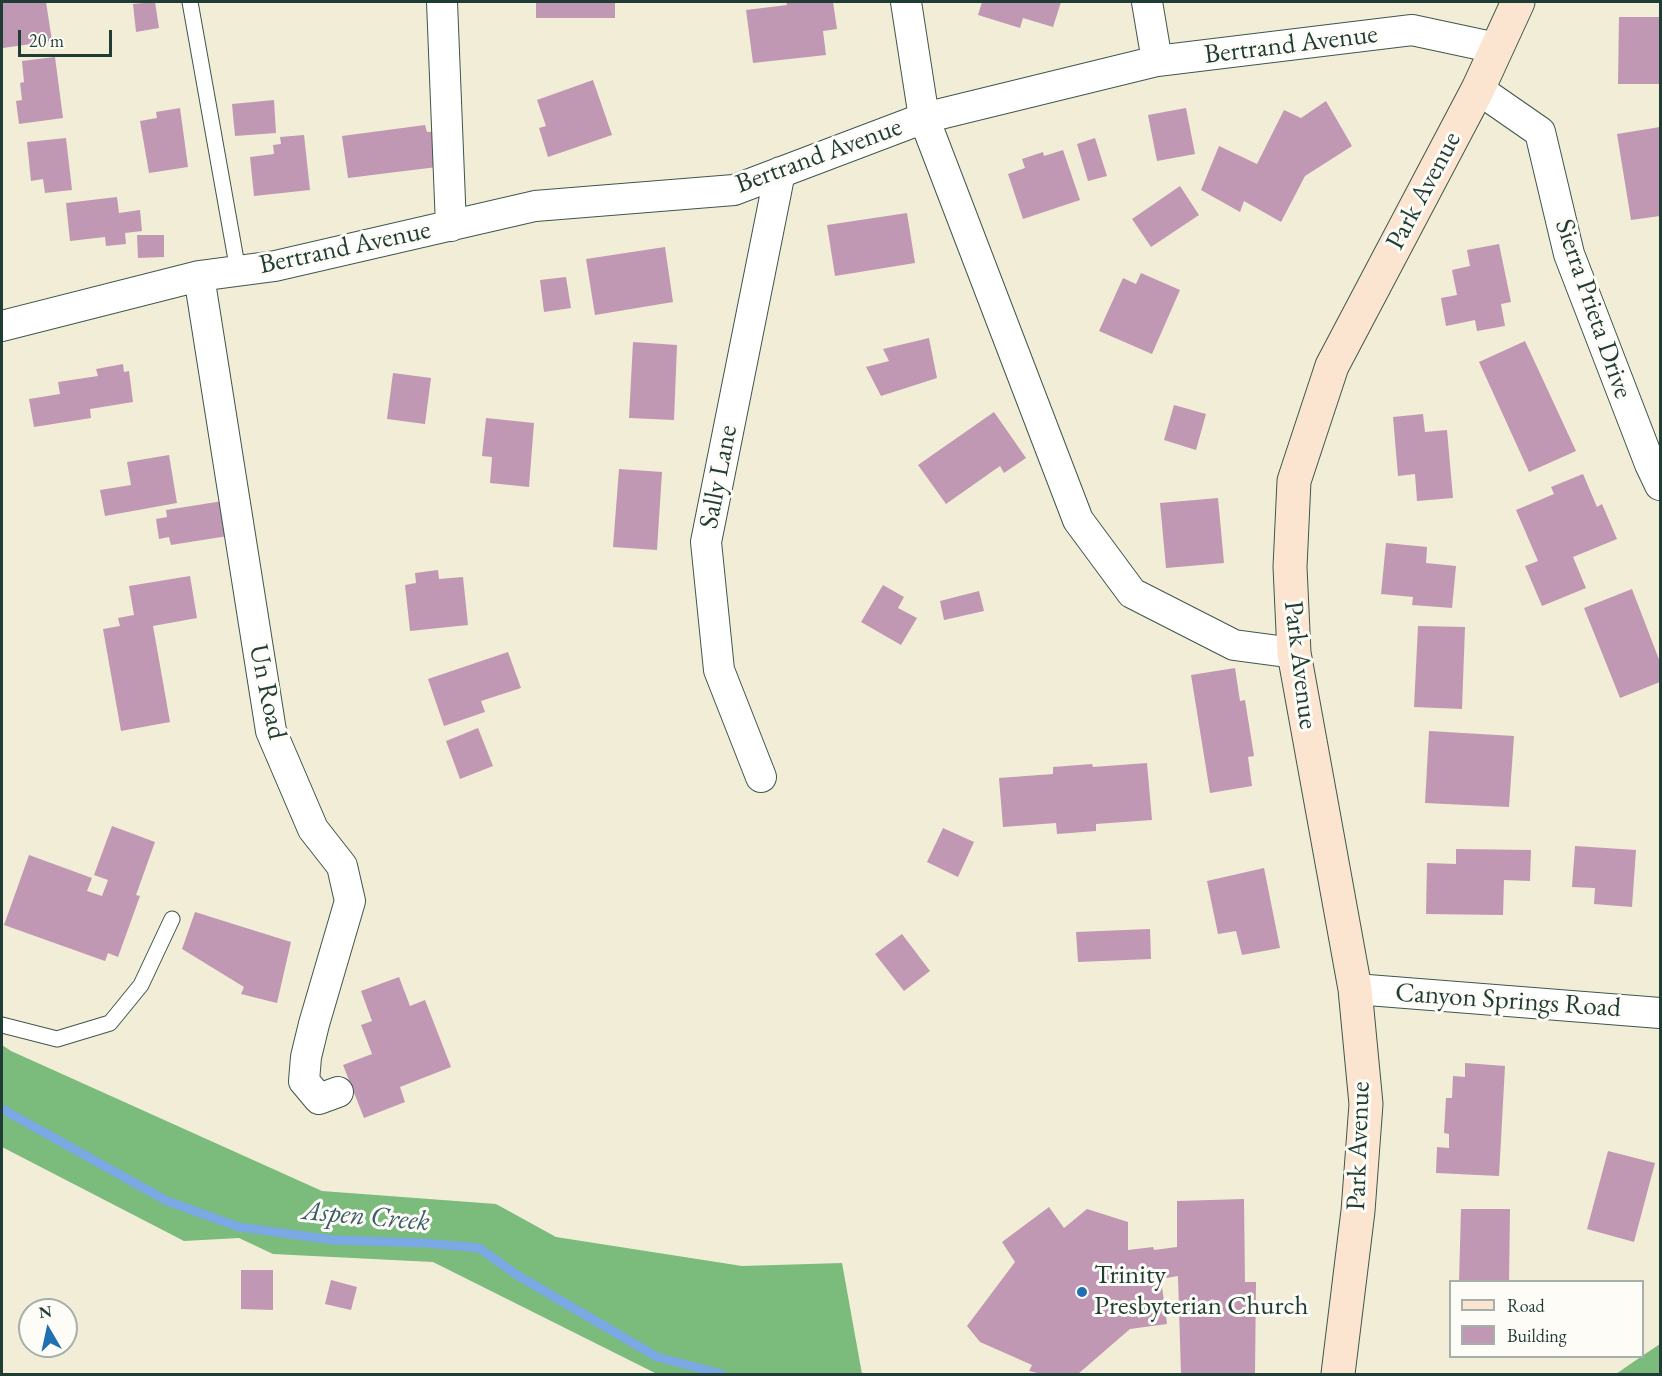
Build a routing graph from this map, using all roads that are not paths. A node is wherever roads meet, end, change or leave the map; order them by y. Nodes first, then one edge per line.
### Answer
1 (190, 2) edge
2 (442, 2) edge
3 (906, 2) edge
4 (1147, 2) edge
5 (1518, 2) edge
6 (1496, 48) junction
7 (1158, 61) junction
8 (1478, 89) junction
9 (924, 118) junction
10 (780, 172) junction
11 (451, 226) junction
12 (238, 271) junction
13 (199, 276) junction
14 (2, 326) edge
15 (1660, 485) edge
16 (1294, 653) junction
17 (761, 777) dead end
18 (172, 920) dead end
19 (1355, 989) junction
20 (1660, 1013) edge
21 (2, 1025) edge
22 (338, 1092) dead end
23 (1338, 1374) edge

1 - 12 lane
2 - 11 street
3 - 9 street
4 - 7 street
5 - 6 street, Park Avenue
6 - 7 street, Bertrand Avenue
6 - 8 street, Park Avenue
7 - 9 street, Bertrand Avenue
8 - 15 street, Sierra Prieta Drive
8 - 16 street, Park Avenue
9 - 10 street, Bertrand Avenue
9 - 16 street
10 - 11 street, Bertrand Avenue
10 - 17 street, Sally Lane
11 - 12 street, Bertrand Avenue
12 - 13 street, Bertrand Avenue
13 - 14 street, Bertrand Avenue
13 - 22 street, Un Road
16 - 19 street, Park Avenue
18 - 21 lane
19 - 20 street, Canyon Springs Road
19 - 23 street, Park Avenue

